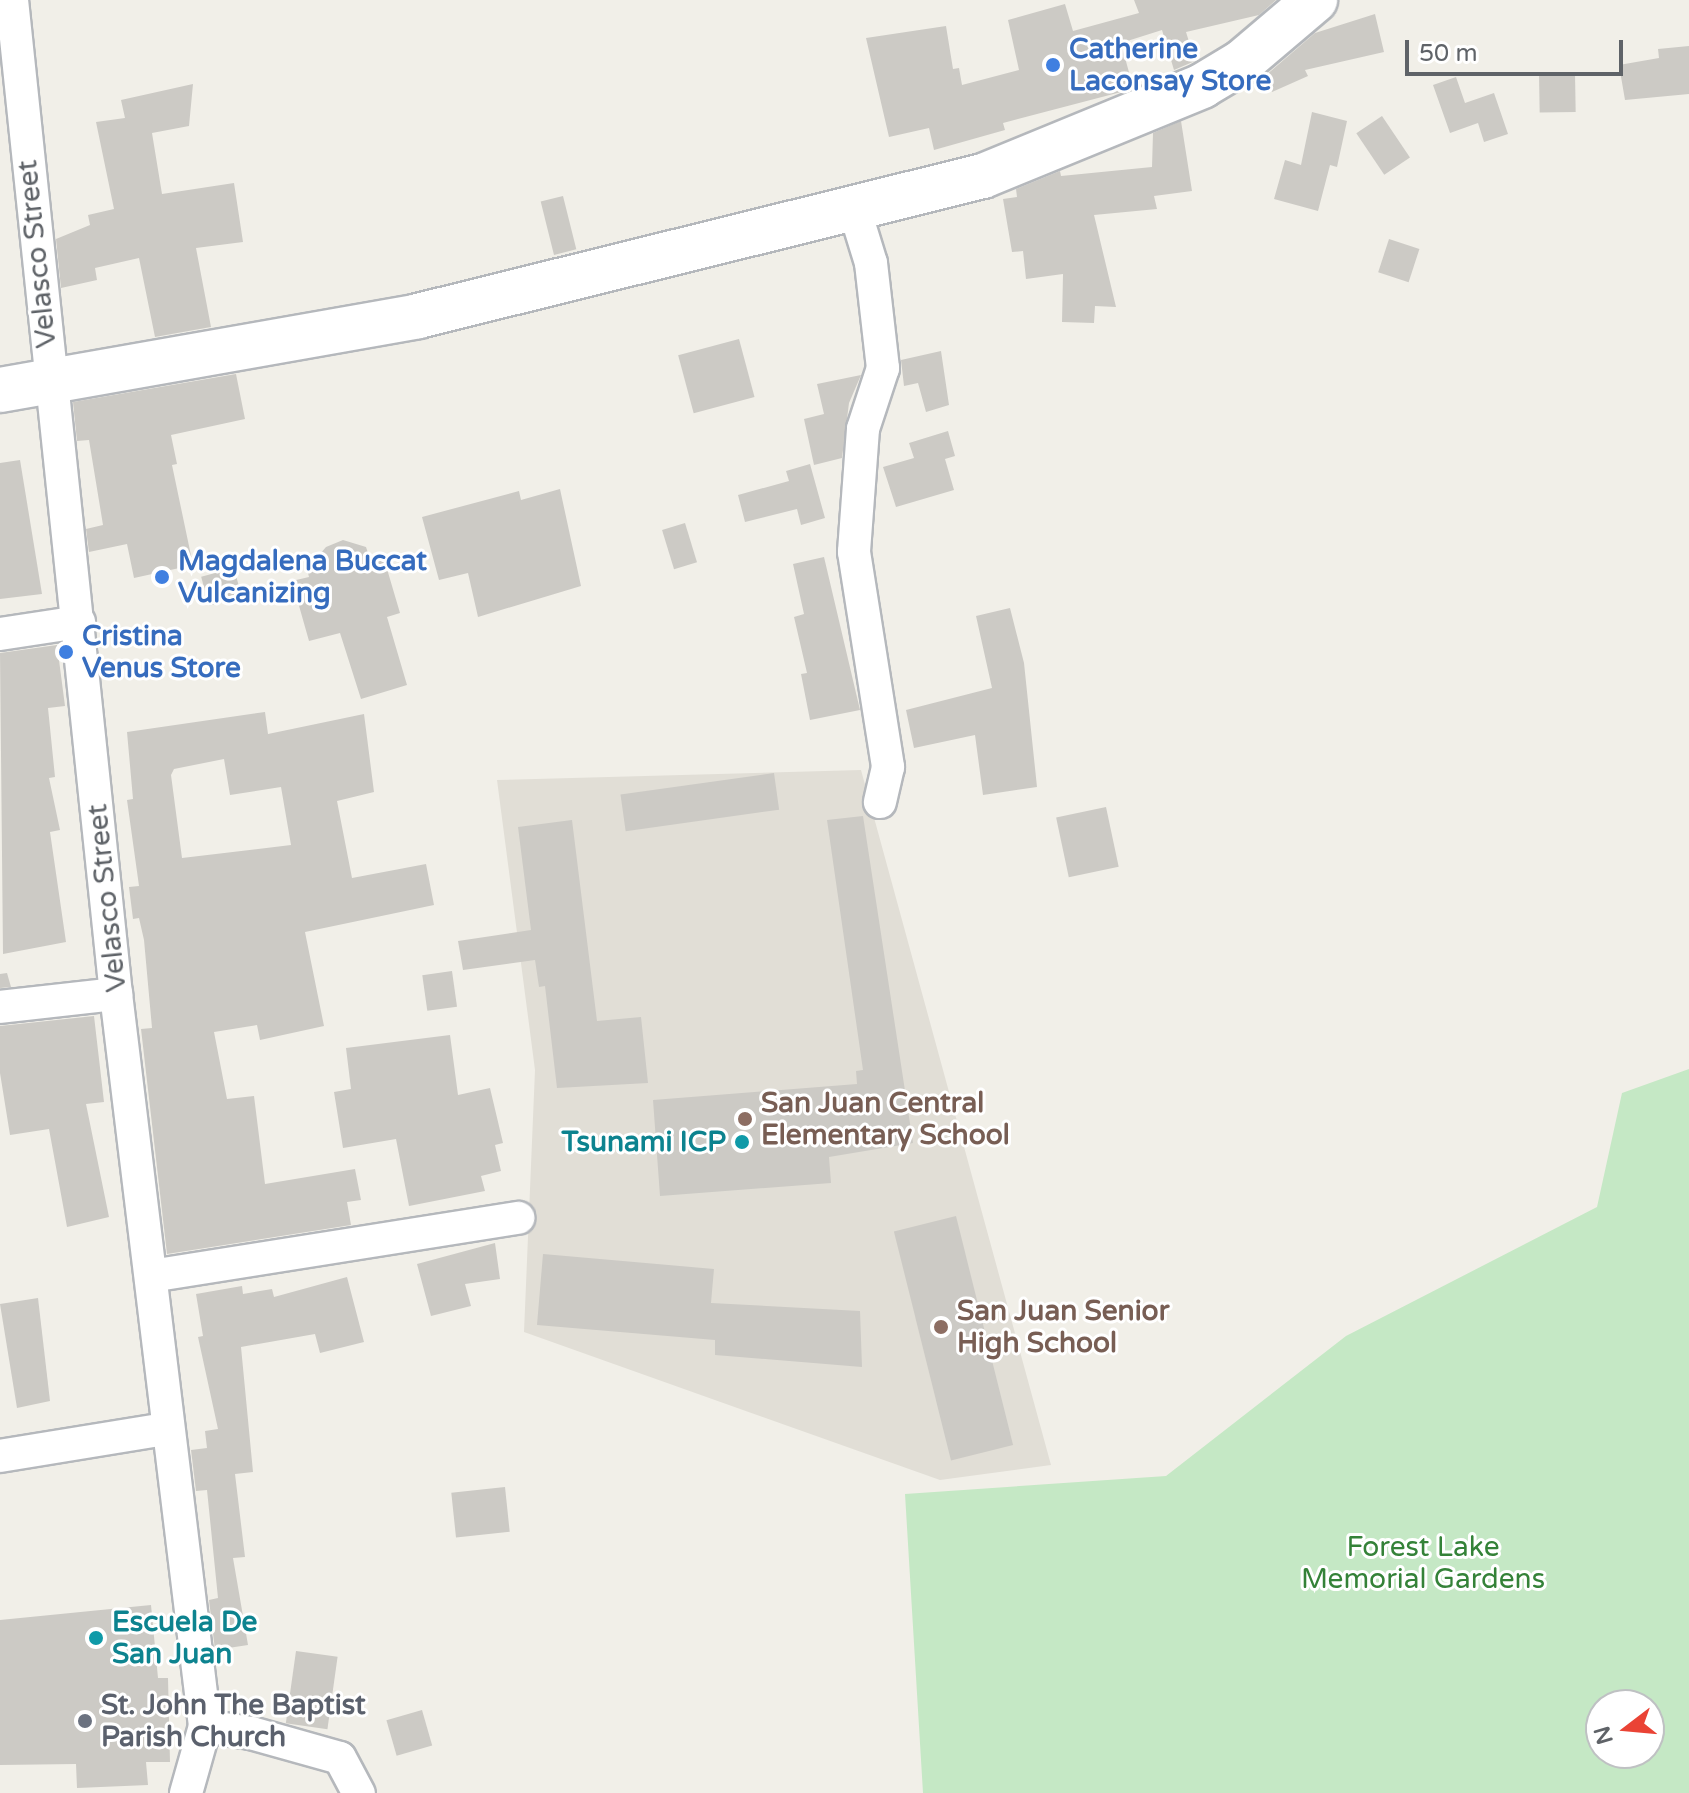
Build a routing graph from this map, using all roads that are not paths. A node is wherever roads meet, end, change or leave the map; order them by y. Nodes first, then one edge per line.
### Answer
1 (12, 0) edge
2 (1315, 0) edge
3 (855, 211) junction
4 (50, 383) junction
5 (0, 390) edge
6 (79, 622) junction
7 (0, 634) edge
8 (880, 802) dead end
9 (116, 994) junction
10 (0, 1007) edge
11 (518, 1218) dead end
12 (151, 1276) junction
13 (165, 1429) junction
14 (0, 1456) edge
15 (205, 1726) junction
16 (186, 1793) edge
17 (359, 1793) edge

1 - 4 street, Velasco Street
2 - 3 street
3 - 4 street
3 - 8 street
4 - 5 street
4 - 6 street, Velasco Street
6 - 7 street
6 - 9 street, Velasco Street
9 - 10 street
9 - 12 street, Velasco Street
11 - 12 street
12 - 13 street, Velasco Street
13 - 14 street
13 - 15 street, Velasco Street
15 - 16 street, Velasco Street
15 - 17 street

